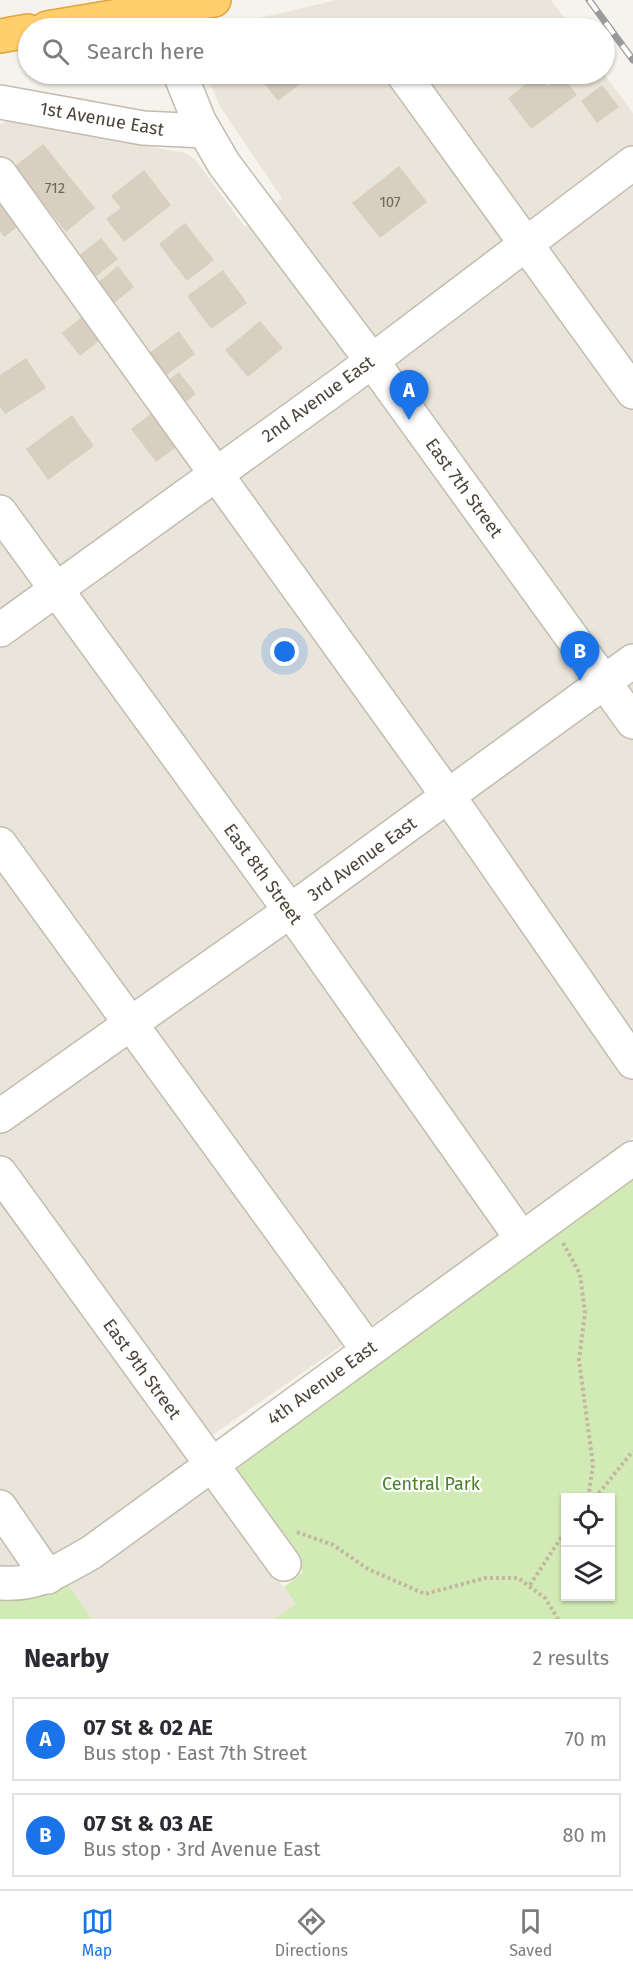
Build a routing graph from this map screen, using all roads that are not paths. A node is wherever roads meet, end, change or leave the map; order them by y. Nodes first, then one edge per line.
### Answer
1 (214, 0) edge
2 (171, 12) edge
3 (124, 18) edge
4 (18, 33) edge
5 (0, 36) edge
6 (184, 84) edge
7 (410, 84) edge
8 (0, 102) edge
9 (204, 131) junction
10 (633, 163) edge
11 (0, 174) edge
12 (527, 243) junction
13 (372, 361) junction
14 (633, 392) edge
15 (215, 473) junction
16 (0, 512) edge
17 (56, 589) junction
18 (0, 630) edge
19 (633, 661) edge
20 (604, 682) junction
21 (633, 722) edge
22 (447, 796) junction
23 (0, 844) edge
24 (290, 911) junction
25 (130, 1023) junction
26 (633, 1062) edge
27 (0, 1116) edge
28 (633, 1158) edge
29 (0, 1173) edge
30 (522, 1239) junction
31 (368, 1350) junction
32 (211, 1464) junction
33 (0, 1507) edge
34 (284, 1564) dead end
35 (48, 1577) junction
36 (1, 1584) edge

1 - 2 highway
2 - 3 highway
4 - 5 highway
6 - 9 street, East 7th Street
7 - 12 street
8 - 9 street, 1st Avenue East
9 - 13 street, East 7th Street
10 - 12 street, 2nd Avenue East
11 - 15 street
12 - 13 street, 2nd Avenue East
12 - 14 street
13 - 15 street, 2nd Avenue East
13 - 20 street, East 7th Street
15 - 17 street, 2nd Avenue East
15 - 22 street
16 - 17 street, East 8th Street
17 - 18 street, 2nd Avenue East
17 - 24 street, East 8th Street
19 - 20 street, 3rd Avenue East
20 - 21 street, East 7th Street
20 - 22 street, 3rd Avenue East
22 - 24 street, 3rd Avenue East
22 - 26 street
23 - 25 street
24 - 25 street, 3rd Avenue East
24 - 30 street, East 8th Street
25 - 27 street, 3rd Avenue East
25 - 31 street
28 - 30 street, 4th Avenue East
29 - 32 street, East 9th Street
30 - 31 street, 4th Avenue East
31 - 32 street, 4th Avenue East
32 - 34 street, East 9th Street
32 - 35 street, 4th Avenue East
33 - 35 street
35 - 36 street, 4th Avenue East

